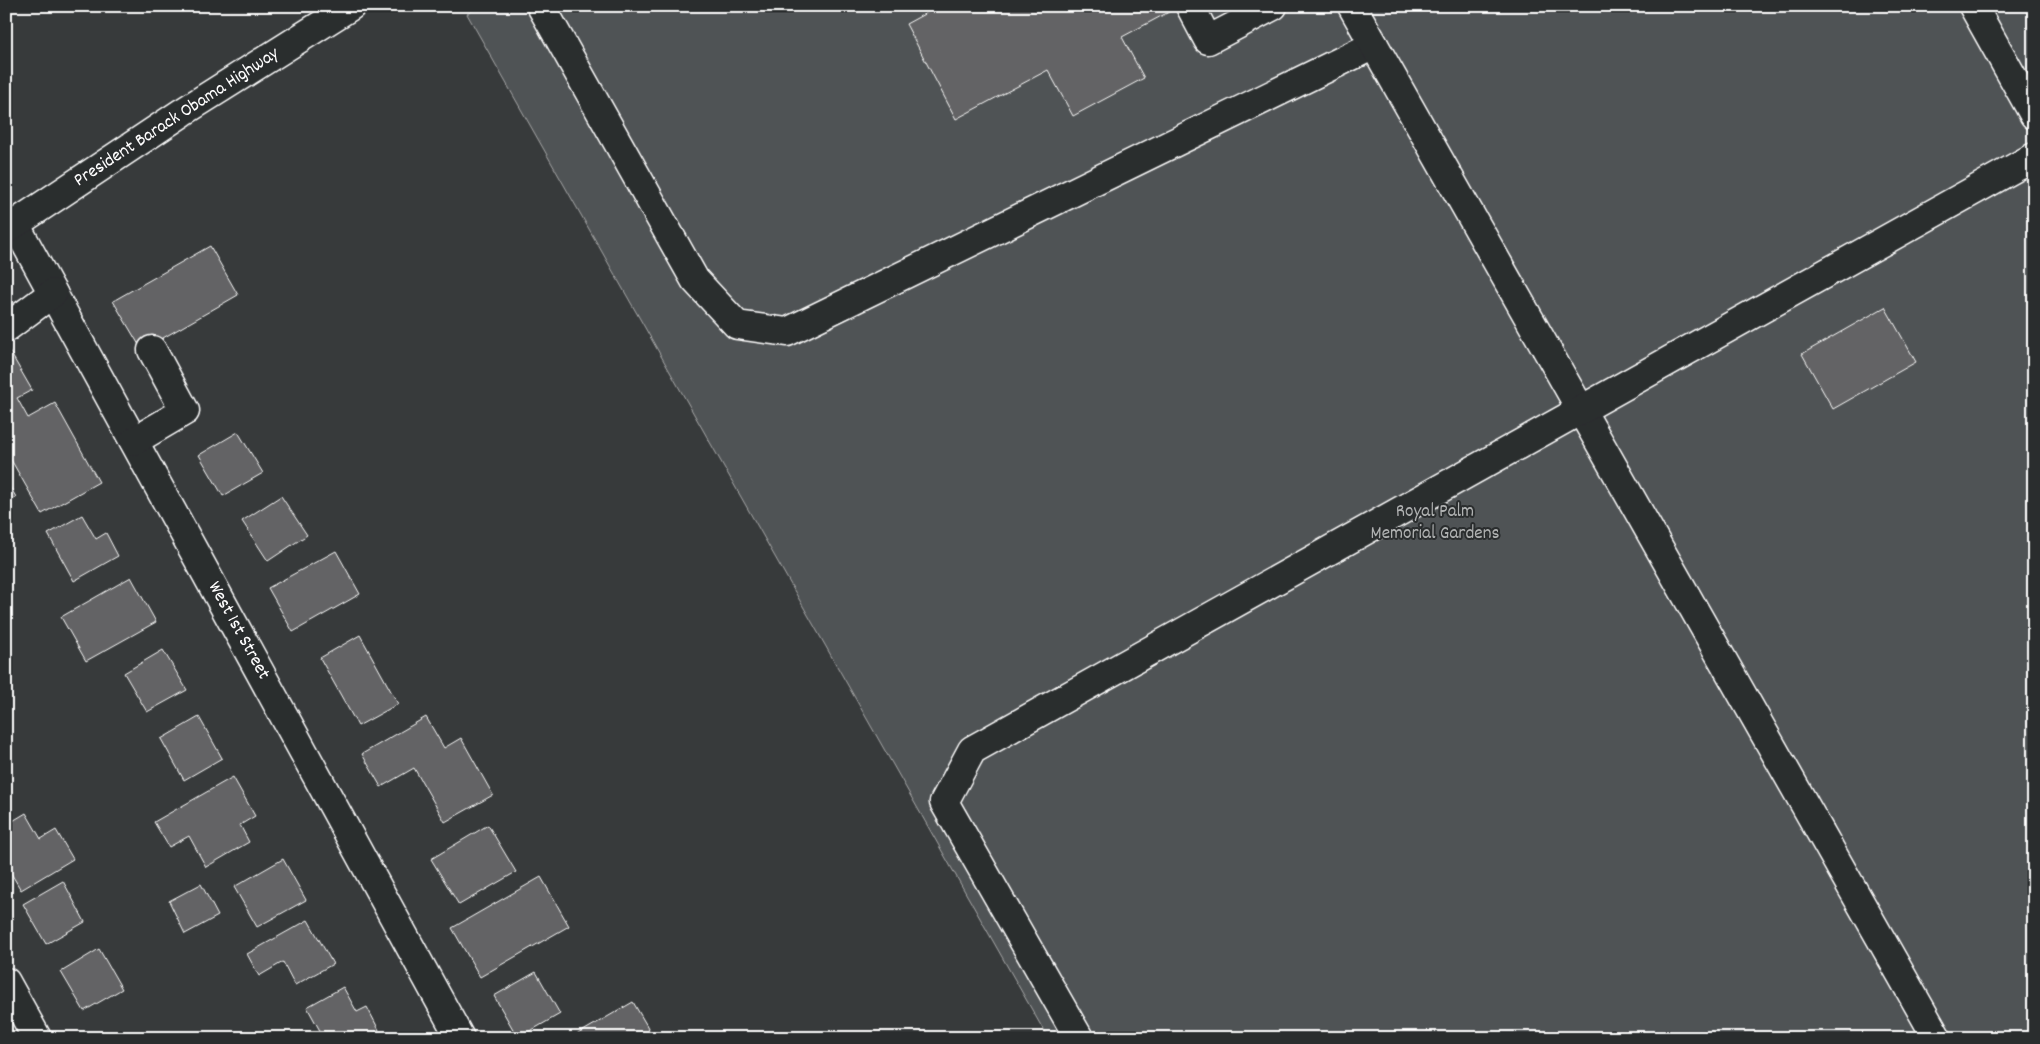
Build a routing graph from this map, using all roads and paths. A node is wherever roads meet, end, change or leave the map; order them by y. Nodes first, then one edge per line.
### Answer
1 (541, 6) edge
2 (1190, 6) edge
3 (1273, 6) edge
4 (1352, 6) edge
5 (1973, 6) edge
6 (350, 7) edge
7 (1374, 45) junction
8 (2034, 114) edge
9 (2034, 157) edge
10 (11, 227) edge
11 (53, 293) junction
12 (6, 328) edge
13 (152, 350) dead end
14 (1580, 410) junction
15 (134, 441) junction
16 (6, 982) edge
17 (37, 1038) edge
18 (460, 1038) edge
19 (1079, 1038) edge
20 (1937, 1038) edge

1 - 7 street
2 - 3 street
4 - 7 street
5 - 8 street
6 - 10 street, President Barack Obama Highway
7 - 14 street
9 - 14 street
10 - 11 street, West 1st Street
11 - 12 street
11 - 15 street, West 1st Street
13 - 15 street
14 - 19 street
14 - 20 street
15 - 18 street, West 1st Street
16 - 17 street

